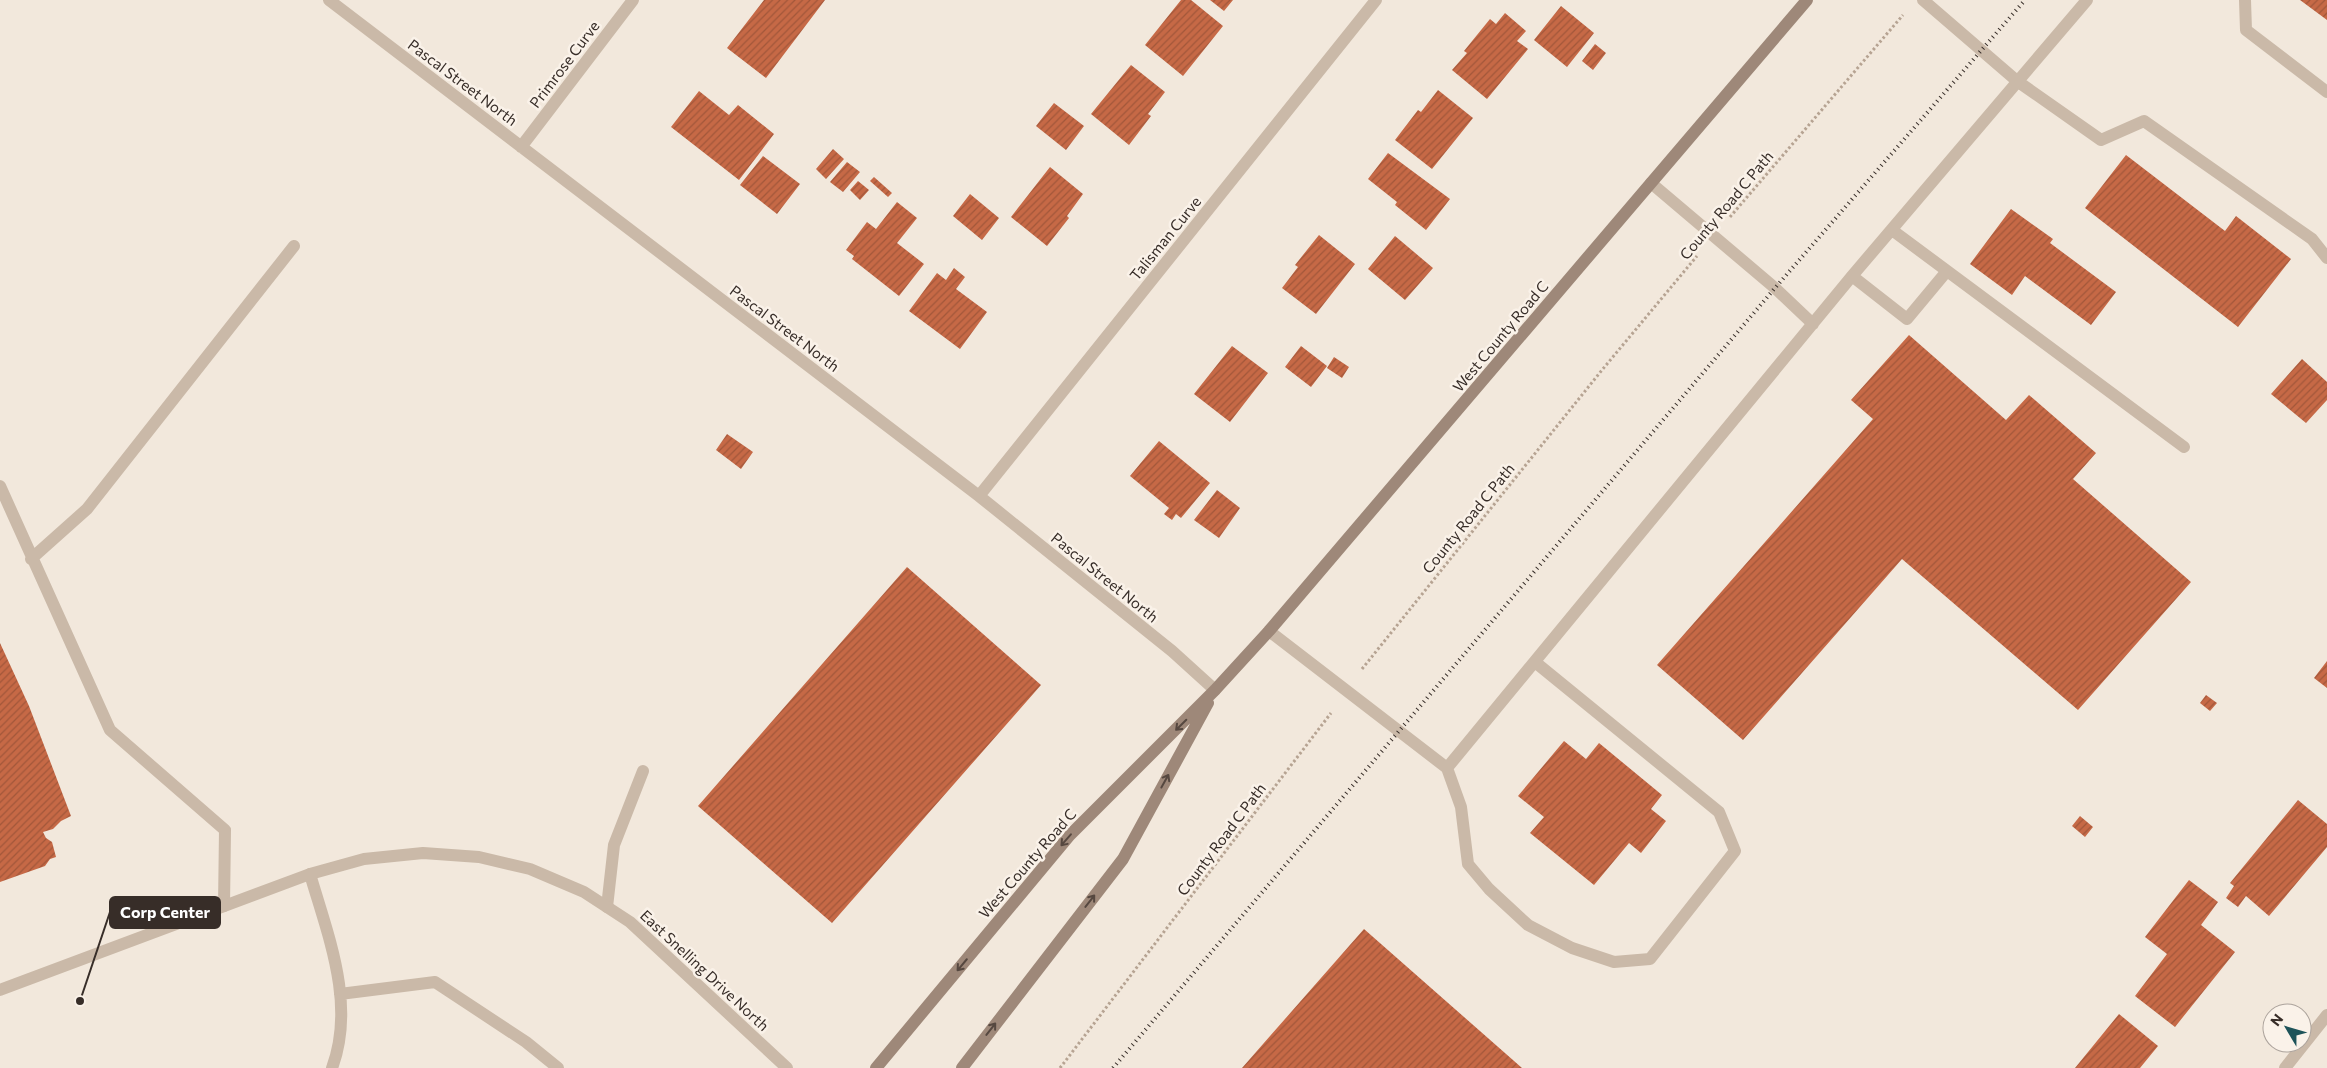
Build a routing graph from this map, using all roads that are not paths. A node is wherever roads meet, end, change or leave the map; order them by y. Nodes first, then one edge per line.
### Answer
1 (329, 0) edge
2 (633, 0) edge
3 (1376, 0) edge
4 (1807, 0) edge
5 (1923, 0) edge
6 (2087, 0) edge
7 (2245, 0) edge
8 (2017, 81) junction
9 (2327, 92) edge
10 (521, 147) junction
11 (1651, 183) junction
12 (1892, 230) junction
13 (294, 246) dead end
14 (2327, 258) edge
15 (1947, 271) junction
16 (1852, 276) junction
17 (1813, 324) junction
18 (2184, 447) dead end
19 (0, 486) edge
20 (979, 496) junction
21 (31, 558) junction
22 (1269, 631) junction
23 (1535, 662) junction
24 (1215, 690) junction
25 (1447, 768) junction
26 (643, 771) dead end
27 (310, 874) junction
28 (224, 906) junction
29 (607, 907) junction
30 (0, 990) edge
31 (340, 994) junction
32 (2327, 1015) edge
33 (332, 1068) edge
34 (558, 1068) edge
35 (786, 1068) edge
36 (876, 1068) edge
37 (962, 1068) edge
38 (2285, 1068) edge

1 - 10 street, Pascal Street North
2 - 10 street, Primrose Curve
3 - 20 street, Talisman Curve
4 - 11 main road, West County Road C
5 - 8 street
6 - 8 street
7 - 9 street
8 - 12 street
8 - 14 street
10 - 20 street, Pascal Street North
11 - 17 street
11 - 22 main road, West County Road C
12 - 15 street
12 - 16 street
13 - 21 street
15 - 16 street
15 - 18 street
16 - 17 street
17 - 23 street
19 - 21 street
20 - 24 street, Pascal Street North
21 - 28 street
22 - 24 main road, West County Road C
22 - 25 street
23 - 25 street
23 - 25 street
24 -> 36 main road, West County Road C
37 -> 24 main road, West County Road C
26 - 29 street
27 - 28 street, East Snelling Drive North
27 - 29 street, East Snelling Drive North
27 - 31 street
28 - 30 street, East Snelling Drive North
29 - 35 street, East Snelling Drive North
31 - 33 street
31 - 34 street
32 - 38 street

